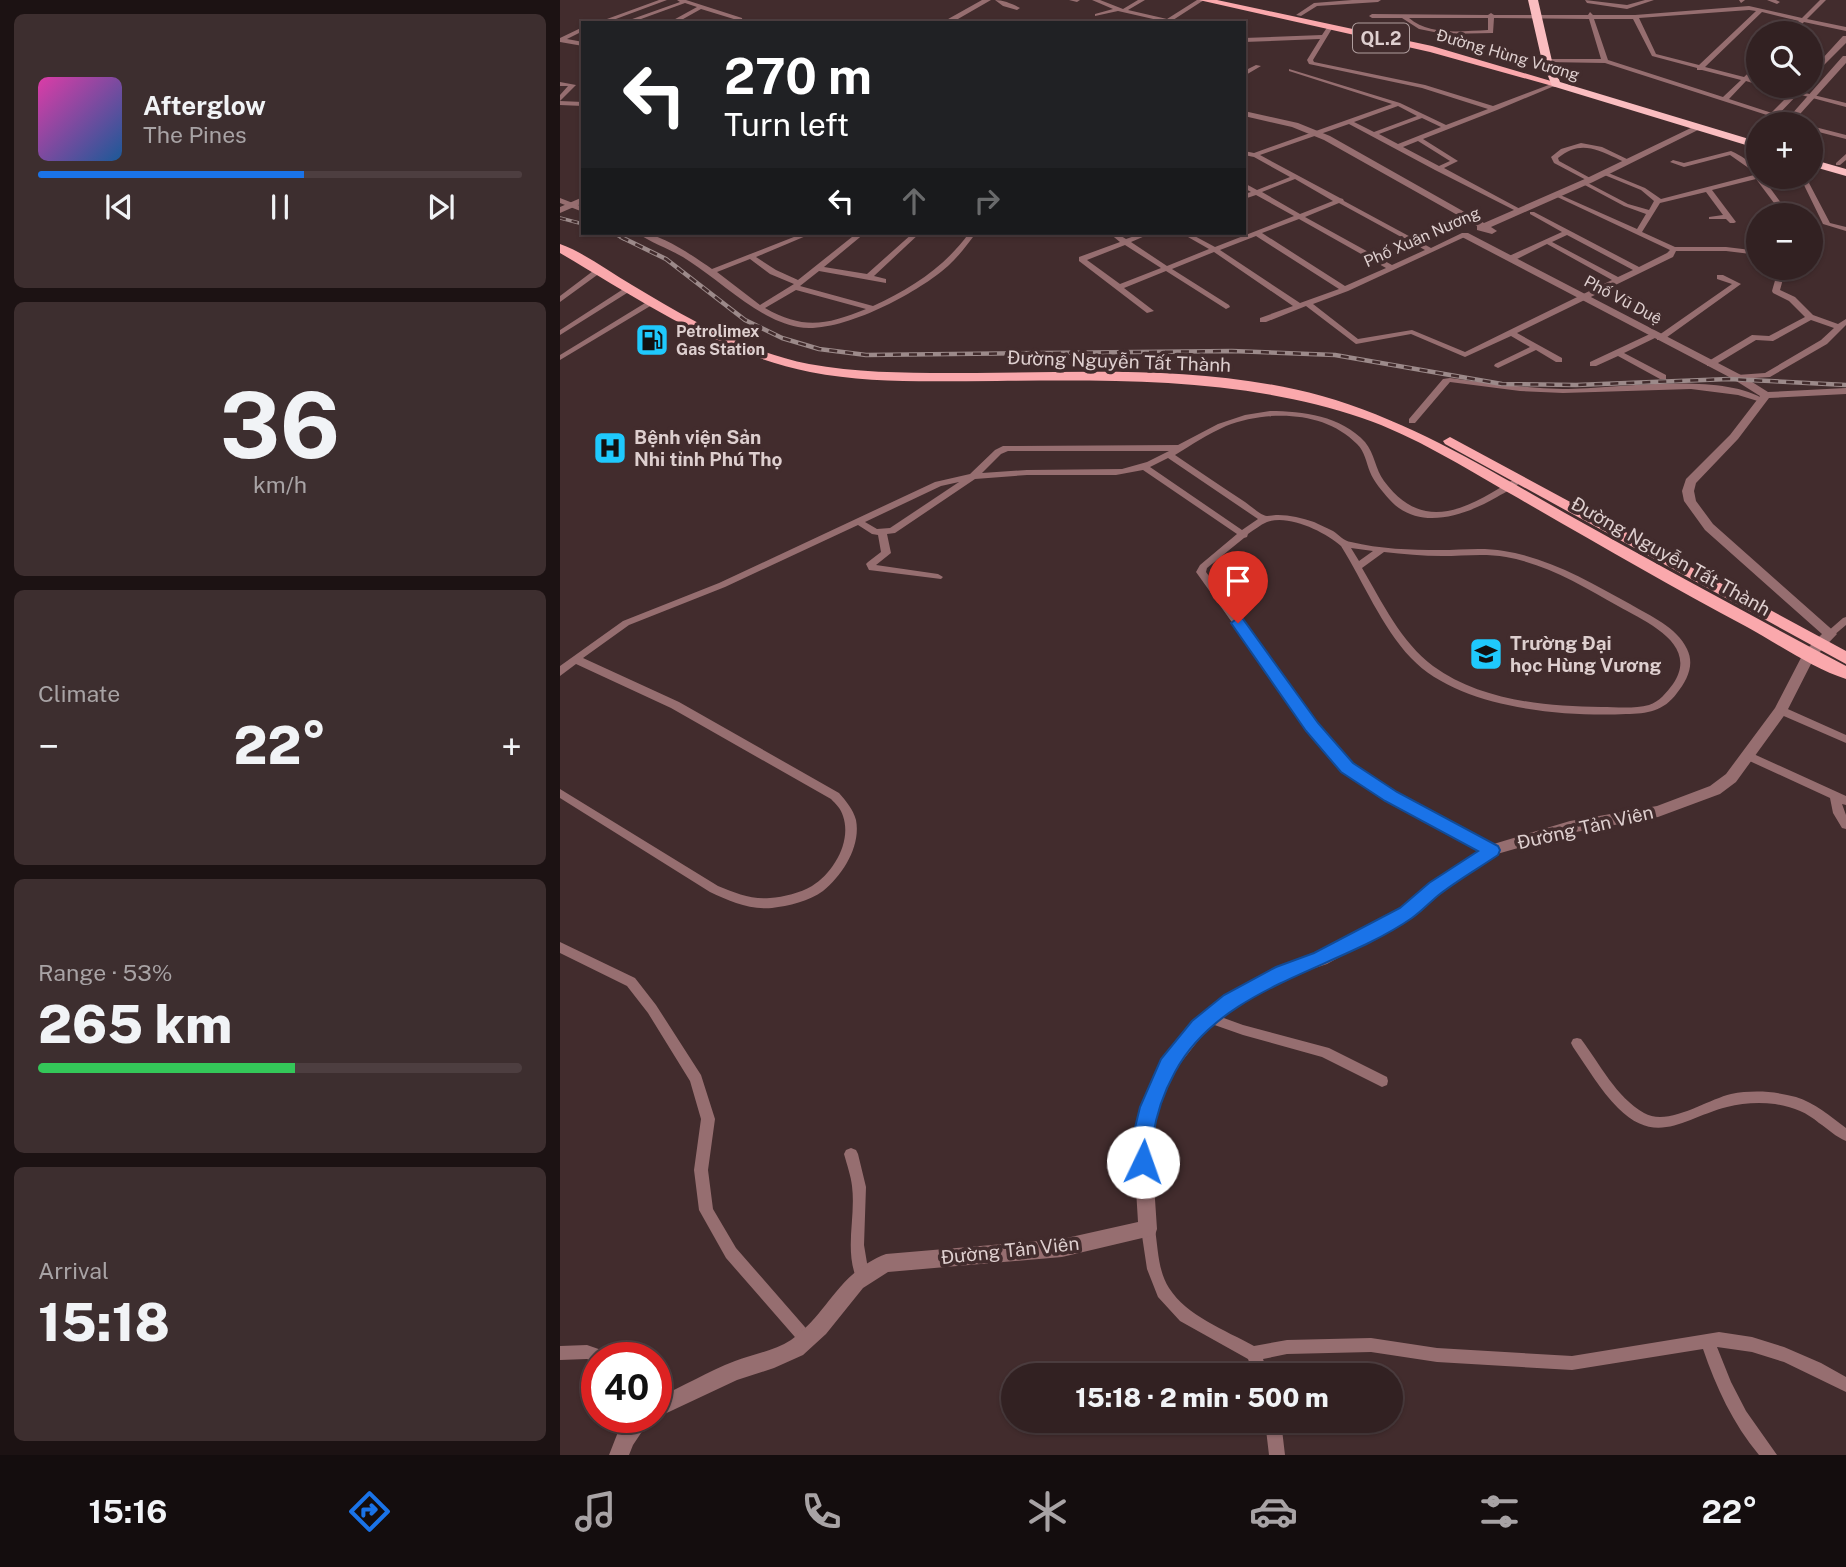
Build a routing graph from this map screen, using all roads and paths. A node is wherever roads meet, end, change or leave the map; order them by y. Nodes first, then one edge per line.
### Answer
1 (664, 0) edge
2 (987, 0) edge
3 (998, 0) edge
4 (1095, 0) edge
5 (1142, 0) edge
6 (1202, 0) edge
7 (1227, 0) edge
8 (1378, 0) edge
9 (1533, 0) edge
10 (1651, 0) edge
11 (1741, 0) edge
12 (1823, 0) edge
13 (682, 1) edge
14 (1586, 1) edge
15 (1315, 2) edge
16 (699, 8) junction
17 (1017, 8) dead end
18 (1749, 8) junction
19 (1121, 10) junction
20 (1761, 10) junction
21 (1097, 15) dead end
22 (1291, 15) junction
23 (1491, 15) junction
24 (1372, 16) dead end
25 (1403, 16) junction
26 (1538, 16) junction
27 (615, 17) junction
28 (1591, 18) junction
29 (1635, 18) junction
30 (1804, 20) junction
31 (604, 21) edge
32 (625, 21) edge
33 (631, 21) edge
34 (675, 21) edge
35 (740, 21) edge
36 (948, 21) edge
37 (1131, 21) edge
38 (1162, 21) edge
39 (1168, 21) edge
40 (1330, 27) junction
41 (1846, 29) edge
42 (581, 30) edge
43 (1491, 32) junction
44 (1323, 37) junction
45 (1846, 38) edge
46 (561, 39) edge
47 (1246, 40) edge
48 (1493, 41) dead end
49 (581, 44) edge
50 (1846, 58) edge
51 (1547, 61) junction
52 (1605, 61) junction
53 (1823, 63) edge
54 (1258, 66) dead end
55 (1699, 69) junction
56 (1291, 70) dead end
57 (1246, 73) edge
58 (1745, 79) joint
59 (1555, 82) junction
60 (560, 83) edge
61 (1823, 85) edge
62 (1790, 98) edge
63 (1812, 98) joint
64 (1724, 100) junction
65 (560, 101) edge
66 (581, 104) edge
67 (1398, 104) junction
68 (1846, 105) edge
69 (1494, 109) junction
70 (1763, 112) edge
71 (1776, 112) edge
72 (1801, 112) edge
73 (1246, 113) edge
74 (1423, 116) junction
75 (1352, 123) junction
76 (1447, 128) junction
77 (1698, 128) junction
78 (1823, 131) edge
79 (1374, 134) junction
80 (1317, 135) junction
81 (1846, 137) edge
82 (1419, 139) junction
83 (1746, 139) edge
84 (1746, 140) edge
85 (1399, 146) junction
86 (1246, 153) edge
87 (1255, 155) junction
88 (1246, 158) edge
89 (1628, 161) junction
90 (1673, 162) dead end
91 (1746, 164) edge
92 (1844, 165) edge
93 (1823, 166) edge
94 (1437, 169) junction
95 (1604, 173) junction
96 (1295, 177) junction
97 (1746, 179) edge
98 (1587, 181) junction
99 (1246, 187) edge
100 (1707, 189) junction
101 (1765, 189) edge
102 (1809, 189) edge
103 (1256, 192) junction
104 (1556, 195) junction
105 (1246, 196) edge
106 (1341, 200) junction
107 (560, 201) edge
108 (1659, 201) junction
109 (578, 202) edge
110 (1777, 203) edge
111 (1626, 205) junction
112 (560, 210) edge
113 (1520, 211) junction
114 (1648, 212) junction
115 (1532, 214) junction
116 (1601, 216) junction
117 (1301, 217) junction
118 (1711, 218) dead end
119 (1825, 220) joint
120 (1846, 229) edge
121 (1479, 232) junction
122 (1567, 232) junction
123 (1638, 233) junction
124 (1258, 234) junction
125 (646, 235) edge
126 (805, 235) edge
127 (858, 235) edge
128 (915, 235) edge
129 (971, 235) edge
130 (1115, 235) edge
131 (1143, 235) edge
132 (1188, 235) edge
133 (560, 236) edge
134 (1125, 241) junction
135 (1546, 242) junction
136 (560, 248) edge
137 (1674, 249) junction
138 (1216, 250) junction
139 (1432, 251) junction
140 (1746, 251) edge
141 (752, 257) junction
142 (1512, 258) junction
143 (605, 268) junction
144 (817, 268) junction
145 (1391, 268) junction
146 (1167, 269) junction
147 (1639, 270) junction
148 (712, 272) junction
149 (869, 277) junction
150 (1720, 277) dead end
151 (1779, 280) edge
152 (883, 281) dead end
153 (1619, 281) junction
154 (796, 285) junction
155 (1119, 287) junction
156 (631, 288) junction
157 (1345, 289) junction
158 (1585, 298) junction
159 (560, 300) edge
160 (653, 302) junction
161 (1304, 305) junction
162 (1226, 307) dead end
163 (760, 308) junction
164 (871, 308) junction
165 (1150, 311) dead end
166 (1810, 317) junction
167 (1263, 320) dead end
168 (1843, 324) edge
169 (560, 332) edge
170 (1512, 333) junction
171 (1657, 337) junction
172 (1536, 347) junction
173 (1618, 352) junction
174 (560, 358) edge
175 (1559, 360) dead end
176 (1710, 363) junction
177 (1593, 364) dead end
178 (1498, 366) dead end
179 (1222, 377) junction
180 (1663, 377) dead end
181 (1737, 377) junction
182 (1846, 391) edge
183 (1764, 398) junction
184 (1412, 421) junction
185 (1076, 448) junction
186 (1183, 448) junction
187 (1169, 455) junction
188 (1143, 466) junction
189 (1072, 472) junction
190 (976, 474) junction
191 (1513, 483) junction
192 (1228, 497) junction
193 (1207, 509) junction
194 (1264, 519) junction
195 (858, 521) junction
196 (882, 534) junction
197 (1244, 534) junction
198 (1343, 544) junction
199 (1381, 550) junction
200 (1357, 567) junction
201 (938, 578) dead end
202 (1846, 620) edge
203 (1819, 645) junction
204 (1846, 658) edge
205 (575, 659) junction
206 (560, 672) edge
207 (1846, 673) edge
208 (1781, 710) junction
209 (1846, 739) edge
210 (1747, 754) junction
211 (560, 793) edge
212 (1841, 799) edge
213 (1846, 825) edge
214 (1492, 850) junction
215 (560, 947) edge
216 (1210, 1018) junction
217 (1577, 1043) dead end
218 (1381, 1081) dead end
219 (1846, 1135) edge
220 (851, 1154) dead end
221 (1148, 1228) junction
222 (863, 1275) junction
223 (806, 1339) junction
224 (1708, 1341) junction
225 (581, 1352) edge
226 (560, 1353) edge
227 (1253, 1354) junction
228 (1257, 1363) edge
229 (1846, 1385) edge
230 (672, 1402) edge
231 (630, 1433) edge
232 (1274, 1433) edge
233 (620, 1455) edge
234 (1277, 1455) edge
235 (1769, 1455) edge

1 - 27 street
2 - 36 street
3 - 17 street
4 - 19 street
5 - 19 street
6 - 22 main road, Đường Hùng Vương / QL.2
6 - 39 street
7 - 22 main road, Đường Hùng Vương / QL.2
8 - 15 street
9 - 26 highway
10 - 14 street
11 - 18 street
12 - 30 street
13 - 16 street
13 - 33 street
14 - 28 street
15 - 22 street
16 - 34 street
16 - 35 street
18 - 20 street
18 - 29 street
19 - 21 street
19 - 37 street
19 - 38 street
20 - 30 street
20 - 55 street
22 - 40 main road, Đường Hùng Vương / QL.2
22 - 59 main road, Đường Hùng Vương / QL.2
23 - 25 street
23 - 26 street
23 - 43 street
24 - 25 street
25 - 43 street
26 - 28 street
26 - 51 highway
27 - 31 street
27 - 32 street
28 - 29 street
28 - 52 street
29 - 55 street
30 - 41 street
40 - 44 street
40 - 59 main road, Đường Hùng Vương / QL.2
42 - 46 street
43 - 48 street
44 - 47 street
44 - 69 street
45 - 53 street
46 - 49 street
50 - 61 street
51 - 52 street
51 - 59 highway
52 - 64 street
54 - 57 street
55 - 58 street
56 - 67 street
58 - 64 street
59 - 69 street
59 - 77 highway, Đường Hùng Vương / QL.2
59 - 83 highway, Đường Hùng Vương / QL.2
60 - 65 street
62 - 71 street
63 - 68 street
63 - 72 street
64 - 70 street
65 - 66 street
67 - 74 street
67 - 75 street
69 - 76 street
73 - 80 street, Phố Vũ Duệ
74 - 76 street
74 - 79 street
75 - 79 street
75 - 80 street
76 - 82 street
77 - 84 highway, Đường Hùng Vương / QL.2
77 - 89 street, Phố Xuân Nương
78 - 81 street
79 - 85 street
80 - 87 street
80 - 121 street, Phố Vũ Duệ
82 - 85 street
82 - 94 street
85 - 94 street
86 - 87 street
87 - 88 street
87 - 96 street
89 - 95 street, Phố Xuân Nương
89 - 98 street
90 - 91 street
92 - 93 highway
94 - 113 street
95 - 98 street, Phố Xuân Nương
95 - 108 street
96 - 103 street
96 - 106 street
97 - 100 street
98 - 104 street, Phố Xuân Nương
98 - 111 street
99 - 103 street
100 - 108 street
100 - 118 street
101 - 110 street
102 - 119 street
103 - 105 street
103 - 117 street
104 - 113 street, Phố Xuân Nương
104 - 115 street, Phố Xuân Nương
104 - 116 street
106 - 117 street
106 - 139 street
107 - 109 street
108 - 114 street
109 - 112 street
111 - 114 street
111 - 116 street
113 - 121 street, Phố Xuân Nương
114 - 123 street
115 - 121 street, Phố Xuân Nương
115 - 122 street
116 - 123 street
117 - 124 street
117 - 145 street
119 - 120 street
121 - 139 street, Phố Xuân Nương
121 - 142 street, Phố Vũ Duệ
122 - 135 street
122 - 147 street
123 - 137 street
124 - 138 street
124 - 157 street
125 - 148 street
126 - 141 street
127 - 144 street
128 - 149 street
129 - 164 street
130 - 134 street
131 - 134 street
132 - 138 street
133 - 143 main road, Đường Nguyễn Tất Thành
134 - 146 street
134 - 155 street
135 - 142 street
135 - 153 street
136 - 143 main road, Đường Nguyễn Tất Thành
137 - 140 street
137 - 147 street
138 - 146 street
138 - 161 street
139 - 145 street, Phố Xuân Nương
141 - 148 street
141 - 154 street
142 - 158 street, Phố Vũ Duệ
143 - 156 main road, Đường Nguyễn Tất Thành
143 - 159 street
143 - 179 main road, Đường Nguyễn Tất Thành
144 - 149 street
144 - 154 street
145 - 157 street, Phố Xuân Nương
146 - 155 street
146 - 162 street
147 - 153 street
148 - 163 street
149 - 152 street
150 - 171 street
151 - 166 street
153 - 158 street
154 - 163 street
154 - 164 street
155 - 165 street
156 - 160 main road, Đường Nguyễn Tất Thành
156 - 169 street
157 - 161 street, Phố Xuân Nương
158 - 170 street
158 - 171 street, Phố Vũ Duệ
160 - 174 street
160 - 179 main road, Đường Nguyễn Tất Thành
161 - 167 street, Phố Xuân Nương
161 - 170 street
163 - 164 street
166 - 168 street
166 - 176 street
168 - 181 street
170 - 172 street
171 - 173 street
171 - 176 street, Phố Vũ Duệ
172 - 175 street
172 - 178 street
173 - 177 street
173 - 180 street
176 - 181 street, Phố Vũ Duệ
179 - 184 main road, Đường Nguyễn Tất Thành
179 - 191 main road, Đường Nguyễn Tất Thành
181 - 183 street, Phố Vũ Duệ
182 - 183 street
183 - 184 street
183 - 203 street
184 - 191 main road, Đường Nguyễn Tất Thành
185 - 186 street
185 - 189 street
185 - 190 street
186 - 187 street
186 - 191 street
187 - 188 street
187 - 192 street
188 - 189 street
188 - 193 street
189 - 190 street
190 - 195 street
190 - 196 street
191 - 203 main road, Đường Nguyễn Tất Thành
192 - 193 street
192 - 194 street
193 - 197 street
194 - 197 street
194 - 198 street
195 - 196 street
195 - 205 street
196 - 201 street
197 - 214 street
198 - 199 street
198 - 200 street
199 - 200 street
199 - 200 street
202 - 203 street
203 - 204 main road, Đường Nguyễn Tất Thành
203 - 207 main road, Đường Nguyễn Tất Thành
203 - 208 street, Đường Tản Viên
205 - 206 street
205 - 211 street
208 - 209 street
208 - 210 street, Đường Tản Viên
210 - 212 street
210 - 214 street, Đường Tản Viên
212 - 213 street
214 - 216 street, Đường Tản Viên
215 - 223 street
216 - 218 street
216 - 221 street, Đường Tản Viên
217 - 219 street
220 - 222 street
221 - 222 street, Đường Tản Viên
221 - 227 street
222 - 223 street, Đường Tản Viên
223 - 230 street, Đường Tản Viên
224 - 227 street
224 - 229 street
224 - 235 street
225 - 226 street
227 - 228 street
231 - 233 street
232 - 234 street

